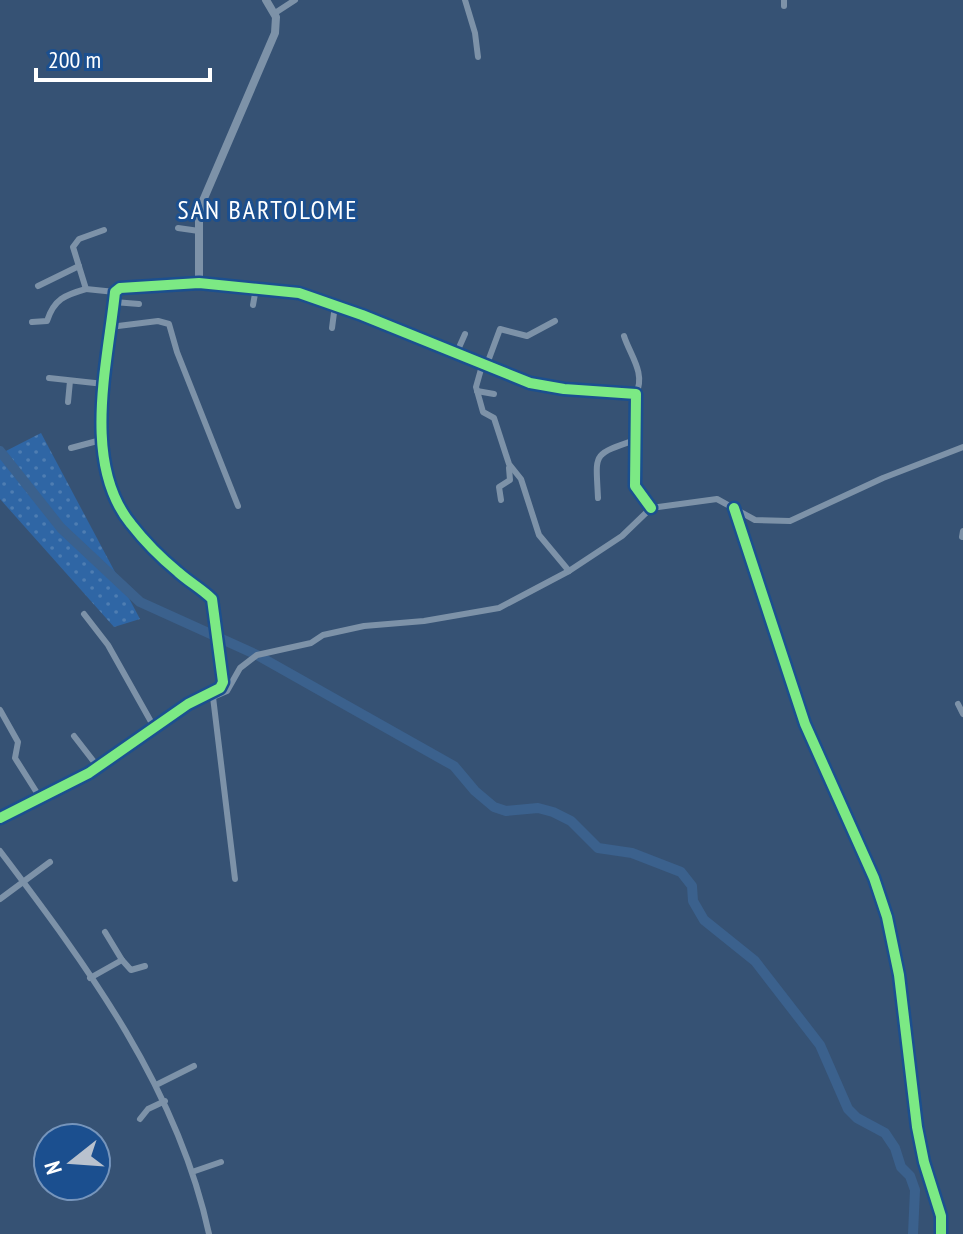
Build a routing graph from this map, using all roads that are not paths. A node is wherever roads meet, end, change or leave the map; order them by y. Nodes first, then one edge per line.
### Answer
1 (266, 0) edge
2 (295, 0) edge
3 (465, 0) edge
4 (275, 13) junction
5 (478, 57) dead end
6 (178, 228) dead end
7 (104, 230) dead end
8 (199, 231) junction
9 (79, 266) junction
10 (199, 283) junction
11 (38, 286) dead end
12 (256, 288) junction
13 (86, 289) junction
14 (115, 292) junction
15 (114, 302) junction
16 (139, 304) dead end
17 (253, 305) dead end
18 (335, 305) junction
19 (389, 314) dead end
20 (555, 321) dead end
21 (32, 322) dead end
22 (385, 324) junction
23 (110, 327) junction
24 (332, 328) dead end
25 (465, 334) dead end
26 (624, 336) dead end
27 (457, 352) junction
28 (485, 363) junction
29 (49, 378) dead end
30 (70, 381) junction
31 (104, 384) junction
32 (477, 391) junction
33 (494, 394) dead end
34 (636, 394) junction
35 (68, 402) dead end
36 (101, 440) junction
37 (635, 440) junction
38 (963, 447) edge
39 (71, 448) dead end
40 (509, 464) junction
41 (598, 498) dead end
42 (501, 500) dead end
43 (238, 506) dead end
44 (651, 508) junction
45 (734, 508) junction
46 (963, 531) edge
47 (962, 537) edge
48 (569, 571) junction
49 (84, 614) dead end
50 (201, 697) junction
51 (213, 697) junction
52 (958, 704) dead end
53 (0, 710) edge
54 (963, 714) edge
55 (154, 727) junction
56 (74, 736) dead end
57 (98, 767) junction
58 (39, 796) junction
59 (0, 818) edge
60 (0, 851) edge
61 (50, 862) dead end
62 (235, 879) dead end
63 (24, 883) junction
64 (0, 899) edge
65 (105, 932) dead end
66 (122, 960) junction
67 (145, 966) dead end
68 (90, 978) junction
69 (194, 1066) dead end
70 (156, 1085) junction
71 (165, 1101) junction
72 (140, 1119) dead end
73 (221, 1162) dead end
74 (192, 1172) junction
75 (209, 1234) edge
76 (941, 1234) edge

1 - 4 street
2 - 4 street
3 - 5 street
4 - 8 street
6 - 8 street
7 - 9 street
8 - 10 street
9 - 11 street
9 - 13 street
10 - 12 street
10 - 14 street
12 - 17 street
12 - 18 street
13 - 14 street
13 - 21 street
14 - 15 street
15 - 16 street
15 - 23 street
18 - 22 street
18 - 24 street
19 - 22 street
20 - 28 street
22 - 27 street
23 - 31 street
23 - 43 street
25 - 27 street
26 - 34 street
27 - 28 street
28 - 32 street
28 - 34 street
29 - 30 street
30 - 31 street
30 - 35 street
31 - 36 street
32 - 33 street
32 - 40 street
34 - 37 street
36 - 39 street
36 - 50 street
37 - 41 street
37 - 44 street
38 - 45 street
40 - 42 street
40 - 48 street
44 - 45 street
44 - 48 street
45 - 76 street
46 - 47 street
48 - 51 street
49 - 55 street
50 - 51 street
50 - 55 street
51 - 62 street
52 - 54 street
53 - 58 street
55 - 57 street
56 - 57 street
57 - 58 street
58 - 59 street
60 - 63 street
61 - 63 street
63 - 64 street
63 - 68 street
65 - 66 street
66 - 67 street
66 - 68 street
68 - 70 street
69 - 70 street
70 - 71 street
71 - 72 street
71 - 74 street
73 - 74 street
74 - 75 street

